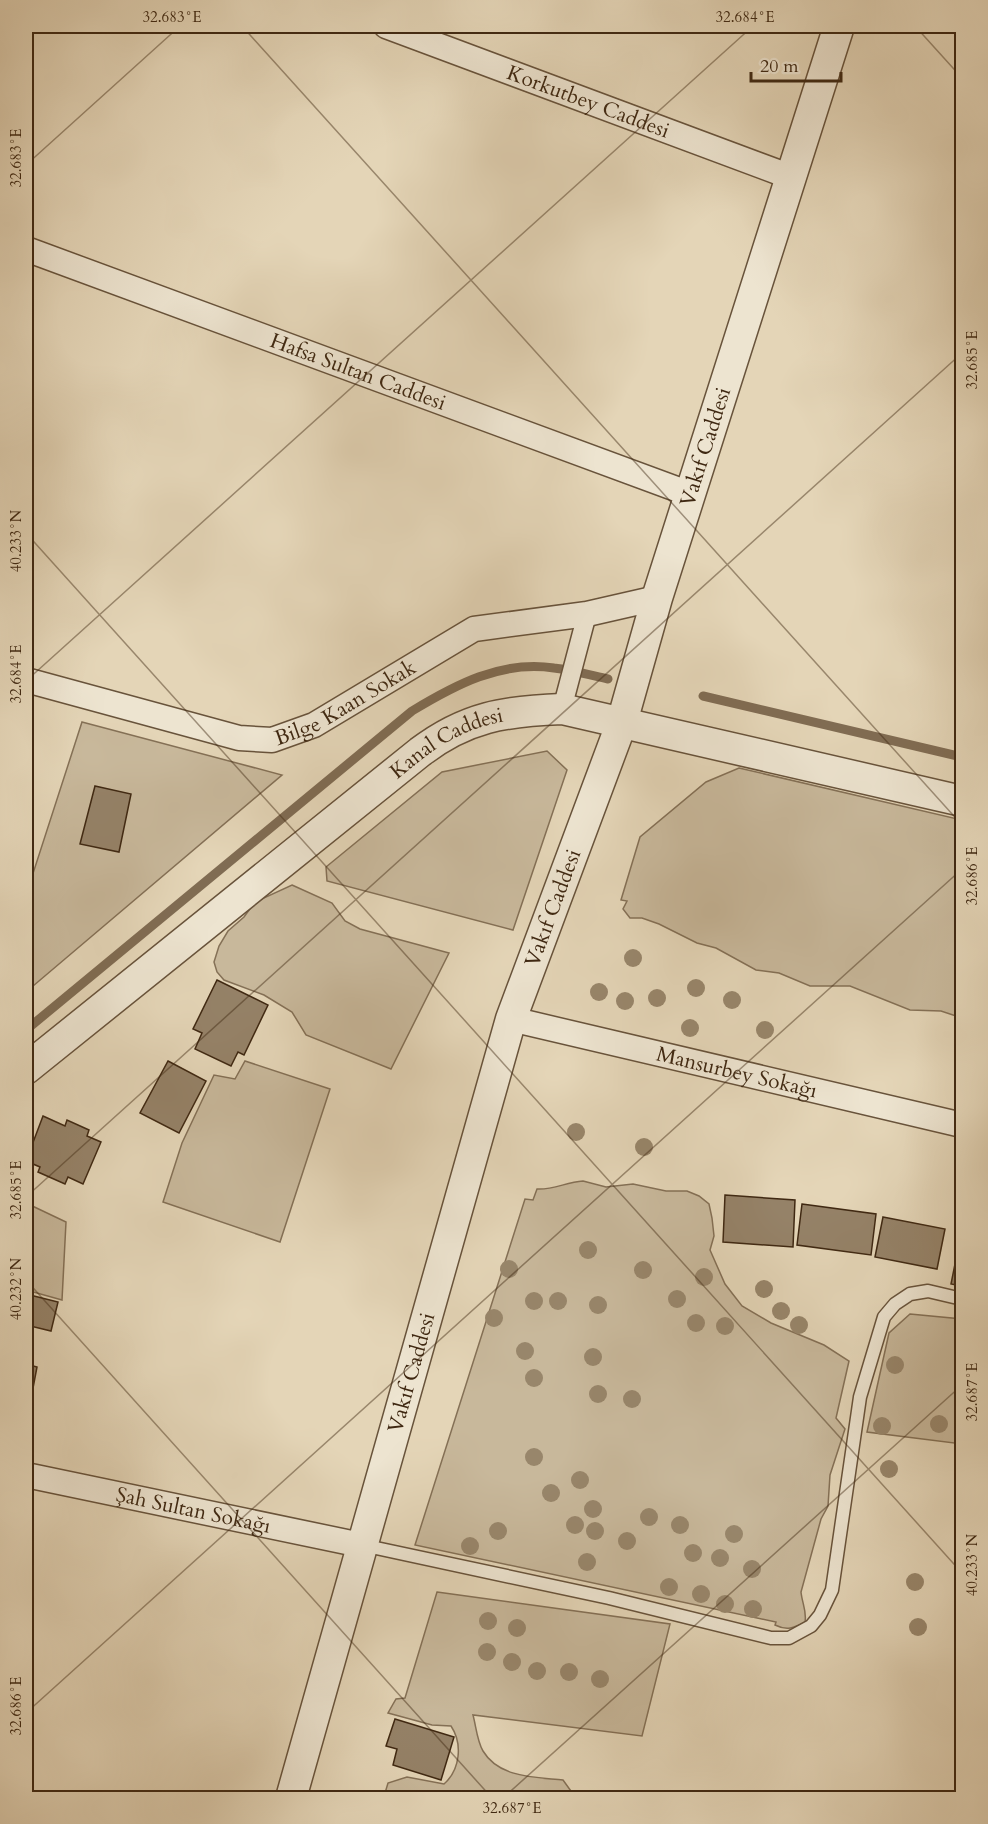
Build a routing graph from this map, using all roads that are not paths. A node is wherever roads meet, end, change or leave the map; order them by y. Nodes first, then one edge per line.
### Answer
1 (839, 26) edge
2 (396, 27) edge
3 (791, 177) junction
4 (26, 249) edge
5 (690, 494) junction
6 (653, 612) junction
7 (587, 614) junction
8 (26, 680) edge
9 (562, 709) junction
10 (622, 722) junction
11 (963, 801) edge
12 (511, 1019) junction
13 (26, 1069) edge
14 (963, 1125) edge
15 (963, 1299) edge
16 (26, 1475) edge
17 (361, 1545) junction
18 (291, 1798) edge

1 - 3 street, Vakıf Caddesi
2 - 3 street, Korkutbey Caddesi
3 - 5 street, Vakıf Caddesi
4 - 5 street, Hafsa Sultan Caddesi
5 - 6 street, Vakıf Caddesi
6 - 7 street, Bilge Kaan Sokak
6 - 10 street, Vakıf Caddesi
7 - 8 street, Bilge Kaan Sokak
7 - 9 street
9 - 10 street, Kanal Caddesi
9 - 13 street, Kanal Caddesi
10 - 11 street, Kanal Caddesi
10 - 12 street, Vakıf Caddesi
12 - 14 street, Mansurbey Sokağı
12 - 17 street, Vakıf Caddesi
15 - 17 lane
16 - 17 street, Şah Sultan Sokağı
17 - 18 street, Vakıf Caddesi

